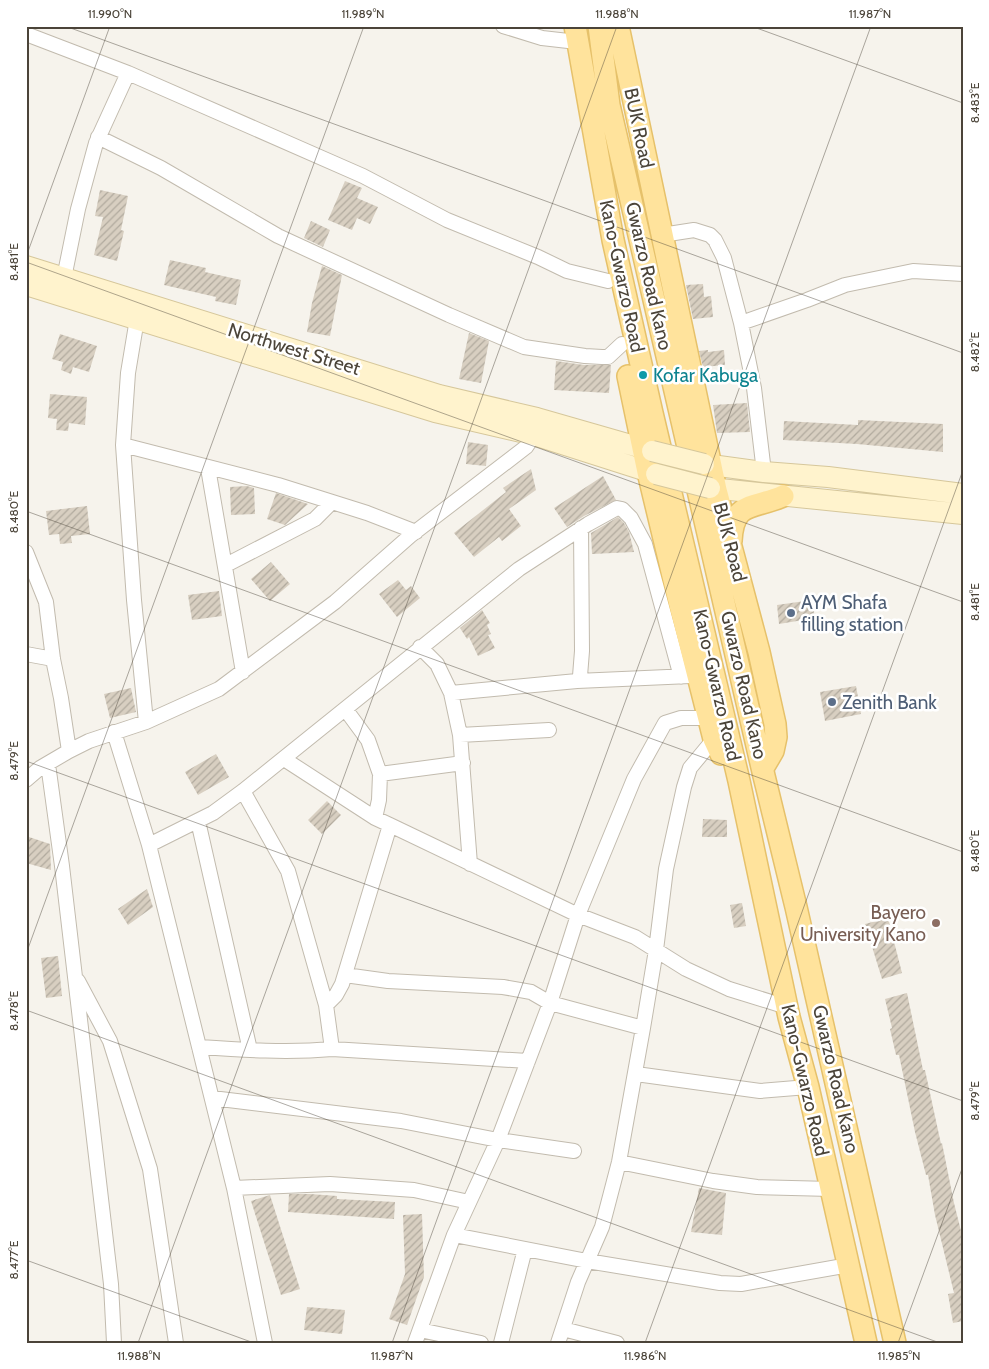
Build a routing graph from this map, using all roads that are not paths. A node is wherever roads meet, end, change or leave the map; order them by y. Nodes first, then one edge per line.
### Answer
1 (503, 26) edge
2 (599, 26) edge
3 (618, 26) edge
4 (26, 34) edge
5 (576, 34) edge
6 (128, 73) junction
7 (632, 91) junction
8 (610, 105) junction
9 (98, 137) junction
10 (599, 164) junction
11 (662, 235) junction
12 (26, 266) edge
13 (963, 274) edge
14 (64, 278) junction
15 (608, 281) junction
16 (26, 285) edge
17 (137, 319) junction
18 (741, 323) junction
19 (622, 344) junction
20 (534, 435) junction
21 (562, 435) junction
22 (123, 445) junction
23 (648, 450) junction
24 (708, 464) junction
25 (208, 468) junction
26 (764, 472) junction
27 (652, 473) junction
28 (713, 489) junction
29 (963, 494) edge
30 (783, 496) junction
31 (332, 502) junction
32 (963, 514) edge
33 (582, 528) junction
34 (416, 532) junction
35 (731, 544) junction
36 (26, 552) edge
37 (226, 565) junction
38 (420, 647) junction
39 (26, 654) edge
40 (53, 659) junction
41 (243, 672) junction
42 (689, 676) junction
43 (577, 681) junction
44 (451, 692) junction
45 (346, 710) junction
46 (709, 718) junction
47 (146, 722) junction
48 (549, 730) dead end
49 (114, 732) junction
50 (460, 735) junction
51 (714, 739) junction
52 (69, 751) junction
53 (284, 759) junction
54 (463, 762) junction
55 (26, 763) edge
56 (44, 766) junction
57 (763, 768) junction
58 (380, 774) junction
59 (26, 780) edge
60 (739, 781) junction
61 (243, 791) junction
62 (375, 818) junction
63 (198, 821) junction
64 (390, 825) junction
65 (149, 845) junction
66 (470, 864) junction
67 (578, 915) junction
68 (656, 950) junction
69 (74, 974) junction
70 (345, 974) junction
71 (550, 1003) junction
72 (326, 1005) junction
73 (787, 1007) junction
74 (643, 1028) junction
75 (199, 1047) junction
76 (332, 1049) junction
77 (250, 1050) junction
78 (528, 1061) junction
79 (636, 1074) junction
80 (808, 1086) junction
81 (212, 1098) junction
82 (498, 1140) junction
83 (574, 1151) dead end
84 (618, 1162) junction
85 (234, 1188) junction
86 (830, 1189) junction
87 (469, 1202) junction
88 (454, 1235) junction
89 (526, 1249) junction
90 (587, 1262) junction
91 (849, 1265) junction
92 (562, 1329) junction
93 (418, 1336) edge
94 (114, 1343) edge
95 (176, 1343) edge
96 (265, 1343) edge
97 (481, 1343) edge
98 (501, 1343) edge
99 (558, 1343) edge
100 (617, 1343) edge
101 (866, 1343) edge
102 (895, 1343) edge

1 - 5 street
2 - 8 main road, Gwarzo Road Kano
3 - 7 main road, BUK Road
4 - 6 street
5 - 10 main road, Kano-Gwarzo Road
6 - 9 street
6 - 15 street
7 - 8 main road
7 - 11 main road, BUK Road
8 - 57 main road, Gwarzo Road Kano
9 - 14 street
9 - 19 street
10 - 15 main road
10 - 60 main road, Kano-Gwarzo Road
11 - 18 street
11 - 24 main road, BUK Road
12 - 14 main road, Northwest Street
13 - 18 street
14 - 21 main road, Northwest Street
15 - 19 main road
16 - 17 main road, Northwest Street
17 - 20 main road, Northwest Street
17 - 22 street
18 - 26 street
19 - 23 main road
20 - 21 main road, Northwest Street
20 - 34 street
21 - 23 main road
21 - 27 main road
22 - 25 street
22 - 47 street
23 - 24 main road, bridge
23 - 27 main road
24 - 26 main road
24 - 28 main road, BUK Road
25 - 31 street
25 - 37 street
26 - 29 main road
27 - 28 main road, bridge
27 - 42 main road
28 - 30 main road, BUK Road
28 - 35 main road, BUK Road
30 - 32 main road, BUK Road
30 - 35 main road
31 - 34 street
31 - 37 street
33 - 38 street
33 - 42 street
33 - 43 street
34 - 41 street
35 - 57 main road, BUK Road
36 - 40 street
37 - 41 street
38 - 44 street
38 - 45 street
39 - 40 street
40 - 52 street
41 - 47 street
42 - 43 street
42 - 46 main road
43 - 44 street
44 - 50 street
45 - 53 street
45 - 58 street
46 - 51 main road
46 - 67 street
47 - 49 street
48 - 50 street
49 - 52 street
49 - 65 street
50 - 54 street
51 - 60 main road
51 - 68 street
52 - 56 street
53 - 61 street
53 - 62 street
54 - 58 street
54 - 66 street
55 - 56 street
56 - 59 street
56 - 69 street
57 - 102 main road, Gwarzo Road Kano
58 - 62 street
60 - 73 main road, Kano-Gwarzo Road
61 - 63 street
61 - 72 street
62 - 64 street
63 - 65 street
63 - 77 street
64 - 66 street
64 - 70 street
65 - 75 street
66 - 67 street
67 - 68 street
67 - 71 street
68 - 73 street
68 - 74 street
69 - 94 street
69 - 95 street
70 - 71 street
70 - 72 street
71 - 74 street
71 - 78 street
72 - 76 street
73 - 80 main road, Kano-Gwarzo Road
74 - 79 street
75 - 77 street
75 - 81 street
76 - 77 street
76 - 78 street
78 - 82 street
79 - 80 street
79 - 84 street
80 - 86 main road, Kano-Gwarzo Road
81 - 82 street
81 - 85 street
82 - 83 street
82 - 87 street
84 - 86 street
84 - 90 street
85 - 87 street
85 - 96 street
86 - 91 main road, Kano-Gwarzo Road
87 - 88 street
88 - 89 street
88 - 93 street
89 - 90 street
89 - 98 street
90 - 91 street
90 - 92 street
91 - 101 main road, Kano-Gwarzo Road
92 - 99 street
92 - 100 street
93 - 97 street

